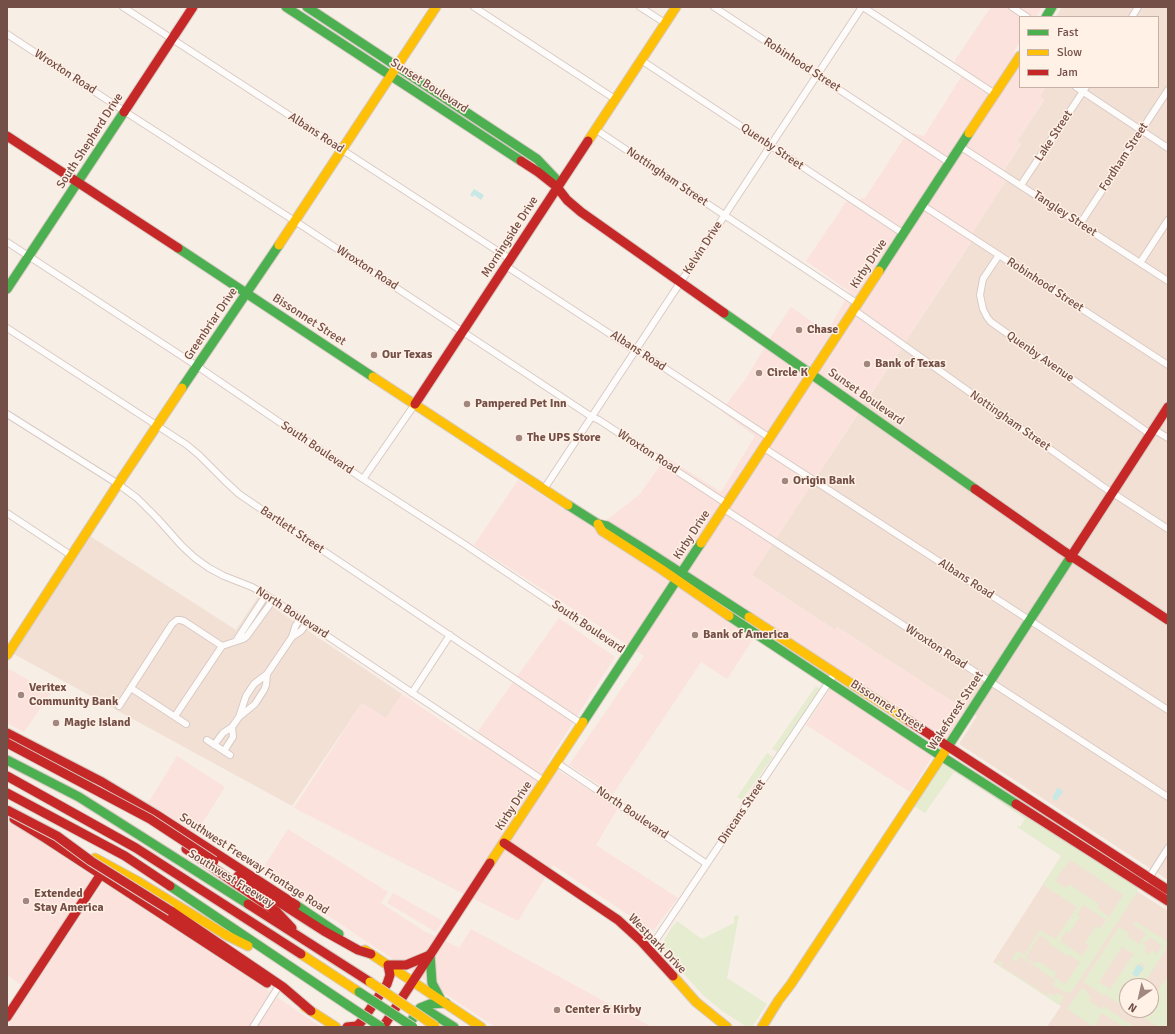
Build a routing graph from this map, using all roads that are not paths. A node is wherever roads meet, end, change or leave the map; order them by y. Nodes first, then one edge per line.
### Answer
1 (123, 7) edge
2 (193, 7) edge
3 (286, 7) edge
4 (307, 7) edge
5 (436, 7) edge
6 (474, 7) edge
7 (640, 7) edge
8 (676, 7) edge
9 (714, 7) edge
10 (863, 7) edge
11 (1012, 7) edge
12 (1052, 7) edge
13 (1138, 7) edge
14 (1026, 16) edge
15 (1047, 16) edge
16 (1133, 16) edge
17 (665, 23) junction
18 (7, 34) edge
19 (172, 39) junction
20 (1019, 58) edge
21 (641, 60) junction
22 (397, 66) junction
23 (817, 75) junction
24 (392, 76) junction
25 (1084, 89) edge
26 (1168, 90) edge
27 (995, 94) junction
28 (615, 99) junction
29 (124, 111) junction
30 (595, 129) junction
31 (1141, 130) junction
32 (7, 136) edge
33 (771, 146) junction
34 (961, 147) junction
35 (1168, 148) edge
36 (342, 150) junction
37 (950, 163) junction
38 (78, 182) junction
39 (1021, 185) junction
40 (557, 187) junction
41 (922, 205) junction
42 (724, 215) junction
43 (1168, 220) edge
44 (295, 221) junction
45 (1080, 224) junction
46 (904, 234) junction
47 (7, 242) edge
48 (999, 255) junction
49 (28, 256) junction
50 (508, 262) junction
51 (1140, 263) junction
52 (681, 282) junction
53 (1168, 282) edge
54 (7, 289) edge
55 (247, 293) junction
56 (856, 307) junction
57 (7, 328) edge
58 (462, 331) junction
59 (636, 350) junction
60 (1168, 365) edge
61 (197, 366) junction
62 (812, 374) junction
63 (415, 404) junction
64 (1168, 407) edge
65 (7, 414) edge
66 (592, 417) junction
67 (158, 426) junction
68 (1152, 432) junction
69 (770, 438) junction
70 (1168, 438) edge
71 (764, 448) junction
72 (363, 480) junction
73 (118, 484) junction
74 (544, 489) junction
75 (1112, 492) junction
76 (725, 506) junction
77 (7, 513) edge
78 (1168, 529) edge
79 (72, 556) junction
80 (1072, 557) junction
81 (679, 577) junction
82 (266, 595) junction
83 (273, 600) junction
84 (250, 617) junction
85 (300, 618) junction
86 (1030, 620) junction
87 (1168, 620) edge
88 (258, 622) junction
89 (306, 623) junction
90 (765, 628) junction
91 (450, 635) junction
92 (760, 636) junction
93 (292, 637) junction
94 (236, 641) junction
95 (222, 646) junction
96 (628, 654) junction
97 (7, 655) edge
98 (267, 674) junction
99 (835, 674) junction
100 (990, 682) junction
101 (829, 683) junction
102 (131, 688) junction
103 (412, 693) junction
104 (119, 706) dead end
105 (1168, 710) edge
106 (175, 716) junction
107 (239, 717) junction
108 (186, 724) dead end
109 (582, 724) junction
110 (232, 727) junction
111 (7, 732) edge
112 (207, 740) dead end
113 (7, 743) edge
114 (214, 745) junction
115 (948, 746) junction
116 (224, 751) junction
117 (230, 755) dead end
118 (942, 756) junction
119 (7, 760) edge
120 (557, 763) junction
121 (68, 765) junction
122 (7, 776) edge
123 (544, 781) junction
124 (7, 793) edge
125 (1168, 797) edge
126 (8, 814) edge
127 (504, 843) junction
128 (1168, 848) edge
129 (707, 864) junction
130 (101, 874) junction
131 (1146, 881) junction
132 (1168, 890) edge
133 (1168, 901) edge
134 (303, 940) junction
135 (649, 950) junction
136 (371, 954) junction
137 (430, 954) junction
138 (286, 965) junction
139 (388, 965) junction
140 (413, 981) junction
141 (277, 989) junction
142 (443, 1001) junction
143 (311, 1011) junction
144 (7, 1017) edge
145 (437, 1024) edge
146 (253, 1027) edge
147 (336, 1027) edge
148 (347, 1027) edge
149 (382, 1027) edge
150 (407, 1027) edge
151 (413, 1027) edge
152 (454, 1027) edge
153 (481, 1027) edge
154 (727, 1027) edge
155 (762, 1027) edge

1 - 19 street, Albans Road
2 - 19 main road, South Shepherd Drive
3 - 24 main road, Sunset Boulevard
4 - 22 main road, Sunset Boulevard
5 - 22 main road, Greenbriar Drive
6 - 28 street
7 - 17 street
8 - 17 main road, Morningside Drive
9 - 23 street, Robinhood Street
10 - 23 street, Kelvin Drive
10 - 27 street
11 - 14 street
12 - 15 main road
13 - 16 street
17 - 21 main road, Morningside Drive
18 - 29 street, Wroxton Road
19 - 29 main road, South Shepherd Drive
19 - 36 street, Albans Road
20 - 27 main road, Kirby Drive
21 - 28 main road, Morningside Drive
21 - 33 street, Quenby Street
22 - 24 main road, Greenbriar Drive
22 - 40 main road, Sunset Boulevard
23 - 33 street, Kelvin Drive
23 - 37 street, Robinhood Street
24 - 36 main road, Greenbriar Drive
24 - 40 main road, Sunset Boulevard
25 - 31 street
25 - 39 street, Lake Street
26 - 31 street, Fordham Street
27 - 34 main road, Kirby Drive
28 - 30 main road, Morningside Drive
29 - 38 main road, South Shepherd Drive
29 - 44 street, Wroxton Road
30 - 40 main road, Morningside Drive
30 - 42 street, Nottingham Street
31 - 35 street
31 - 45 street, Fordham Street
32 - 38 main road, Bissonnet Street
33 - 42 street, Kelvin Drive
33 - 46 street, Quenby Street
34 - 37 main road, Kirby Drive
34 - 39 street, Tangley Street
36 - 44 main road, Greenbriar Drive
36 - 50 street, Albans Road
37 - 41 main road, Kirby Drive
38 - 49 main road, South Shepherd Drive
38 - 55 main road, Bissonnet Street
39 - 45 street, Tangley Street
40 - 50 main road, Morningside Drive
40 - 52 main road, Sunset Boulevard
41 - 46 main road, Kirby Drive
41 - 48 street, Robinhood Street
42 - 52 street, Kelvin Drive
42 - 56 street, Nottingham Street
43 - 51 street
44 - 55 main road, Greenbriar Drive
44 - 58 street, Wroxton Road
45 - 51 street, Tangley Street
46 - 56 main road, Kirby Drive
47 - 49 street, South Boulevard
48 - 60 street, Robinhood Street
48 - 68 street, Quenby Avenue
49 - 54 main road, South Shepherd Drive
49 - 61 street, South Boulevard
50 - 58 main road, Morningside Drive
50 - 59 street, Albans Road
51 - 53 street, Tangley Street
52 - 59 street, Kelvin Drive
52 - 62 main road, Sunset Boulevard
55 - 61 main road, Greenbriar Drive
55 - 63 main road, Bissonnet Street
56 - 62 main road, Kirby Drive
56 - 75 street, Nottingham Street
57 - 67 street, Bartlett Street
58 - 63 main road, Morningside Drive
58 - 66 street, Wroxton Road
59 - 66 street, Kelvin Drive
59 - 69 street, Albans Road
61 - 67 main road, Greenbriar Drive
61 - 72 street, South Boulevard
62 - 69 main road, Kirby Drive
62 - 80 main road, Sunset Boulevard
63 - 72 street, Morningside Drive
63 - 74 main road, Bissonnet Street
64 - 68 main road, Wakeforest Street
65 - 73 street, North Boulevard
66 - 74 street, Kelvin Drive
66 - 76 street, Wroxton Road
67 - 73 main road, Greenbriar Drive
67 - 91 street, Bartlett Street
68 - 70 street, Quenby Avenue
68 - 75 main road, Wakeforest Street
69 - 71 main road, Kirby Drive
71 - 76 main road, Kirby Drive
71 - 86 street, Albans Road
72 - 96 street, South Boulevard
73 - 79 main road, Greenbriar Drive
73 - 82 street, North Boulevard
74 - 81 main road, Bissonnet Street
75 - 78 street, Nottingham Street
75 - 80 main road, Wakeforest Street
76 - 81 main road, Kirby Drive
76 - 100 street, Wroxton Road
77 - 79 street
79 - 97 main road, Greenbriar Drive
80 - 86 main road, Wakeforest Street
80 - 87 main road, Sunset Boulevard
81 - 90 main road, Bissonnet Street
81 - 92 main road, Bissonnet Street
81 - 96 main road, Kirby Drive
82 - 83 street, North Boulevard
82 - 84 street
83 - 85 street, North Boulevard
83 - 88 street
84 - 88 street
84 - 94 street
85 - 89 street, North Boulevard
85 - 93 street
86 - 100 main road, Wakeforest Street
86 - 105 street, Albans Road
88 - 94 street
89 - 93 street
89 - 103 street, North Boulevard
90 - 92 main road
90 - 99 main road, Bissonnet Street
91 - 103 street
91 - 109 street, Bartlett Street
92 - 101 main road, Bissonnet Street
93 - 98 street
94 - 95 street
95 - 102 street
95 - 106 street
96 - 109 main road, Kirby Drive
98 - 107 street
98 - 107 street
99 - 101 street, Dincans Street
99 - 115 main road, Bissonnet Street
100 - 115 main road, Wakeforest Street
100 - 125 street, Wroxton Road
101 - 118 main road, Bissonnet Street
101 - 129 street, Dincans Street
102 - 104 street
102 - 106 street
103 - 123 street, North Boulevard
106 - 108 street
107 - 110 street
109 - 120 main road, Kirby Drive
110 - 114 street
110 - 116 street
111 - 121 main road, Southwest Freeway Frontage Road
112 - 114 street
113 - 136 main road, bridge
114 - 116 street
115 - 118 main road, Wakeforest Street
115 - 131 main road, Bissonnet Street
116 - 117 street
118 - 131 main road, Bissonnet Street
118 - 155 main road, Wakeforest Street
119 - 134 main road, Southwest Freeway
120 - 123 main road, Kirby Drive
120 - 129 street, North Boulevard
121 - 134 main road
121 - 136 main road, Southwest Freeway Frontage Road
122 - 151 main road, bridge
123 - 127 main road, Kirby Drive
124 - 138 main road
126 - 130 main road
126 - 138 main road
126 - 143 main road, bridge
127 - 135 main road, Westpark Drive
127 - 137 main road, Kirby Drive
128 - 131 street
129 - 135 street, Dincans Street
130 - 141 main road
130 - 144 main road
131 - 132 main road, Bissonnet Street
131 - 133 main road, Bissonnet Street
134 - 145 main road, Southwest Freeway, bridge
135 - 154 main road, Westpark Drive
136 - 139 main road, Southwest Freeway Frontage Road
137 - 139 main road
137 - 140 main road, Kirby Drive
137 - 142 main road
138 - 149 main road, bridge
139 - 140 main road, Southwest Freeway Frontage Road
139 - 148 main road
140 - 142 main road, Southwest Freeway Frontage Road
140 - 149 main road, Kirby Drive
141 - 143 main road
141 - 146 street
142 - 150 main road
142 - 153 main road, Southwest Freeway Frontage Road
143 - 147 main road
145 - 152 main road, Southwest Freeway

